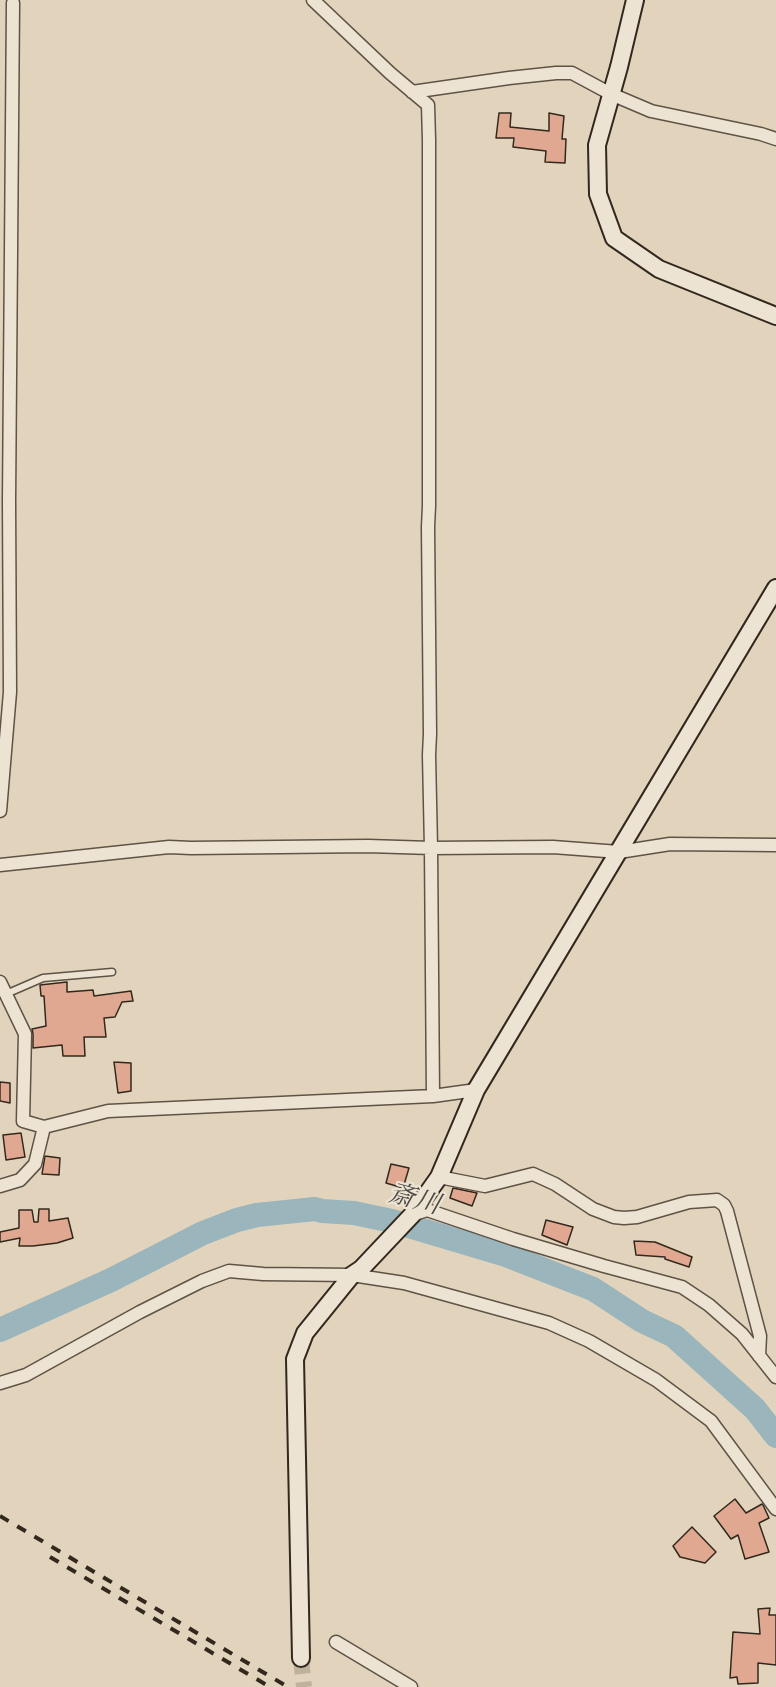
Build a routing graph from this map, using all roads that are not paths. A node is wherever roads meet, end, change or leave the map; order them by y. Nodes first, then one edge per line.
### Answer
1 (313, 0) edge
2 (635, 0) edge
3 (15, 1) edge
4 (0, 9) edge
5 (412, 92) junction
6 (611, 94) junction
7 (776, 139) edge
8 (776, 316) edge
9 (776, 588) edge
10 (0, 811) edge
11 (776, 845) edge
12 (431, 848) junction
13 (619, 852) junction
14 (0, 864) edge
15 (112, 972) dead end
16 (3, 988) edge
17 (476, 1090) junction
18 (433, 1096) junction
19 (44, 1126) junction
20 (439, 1178) junction
21 (0, 1186) edge
22 (412, 1215) junction
23 (356, 1272) junction
24 (759, 1356) junction
25 (776, 1377) edge
26 (0, 1383) edge
27 (776, 1509) edge
28 (336, 1642) dead end
29 (301, 1658) tunnel mouth
30 (411, 1687) edge

1 - 5 street
2 - 6 street
3 - 4 street
3 - 10 street
5 - 6 street
5 - 12 street
6 - 7 street
6 - 8 street
9 - 13 street
11 - 13 street
12 - 13 street
12 - 14 street
12 - 18 street
13 - 17 street
15 - 16 lane
16 - 19 street
17 - 18 street
17 - 20 street
18 - 19 street
19 - 21 street
20 - 22 street
20 - 24 street
22 - 23 street
22 - 24 street
23 - 26 street
23 - 27 street
23 - 29 street
24 - 25 street
28 - 30 street

